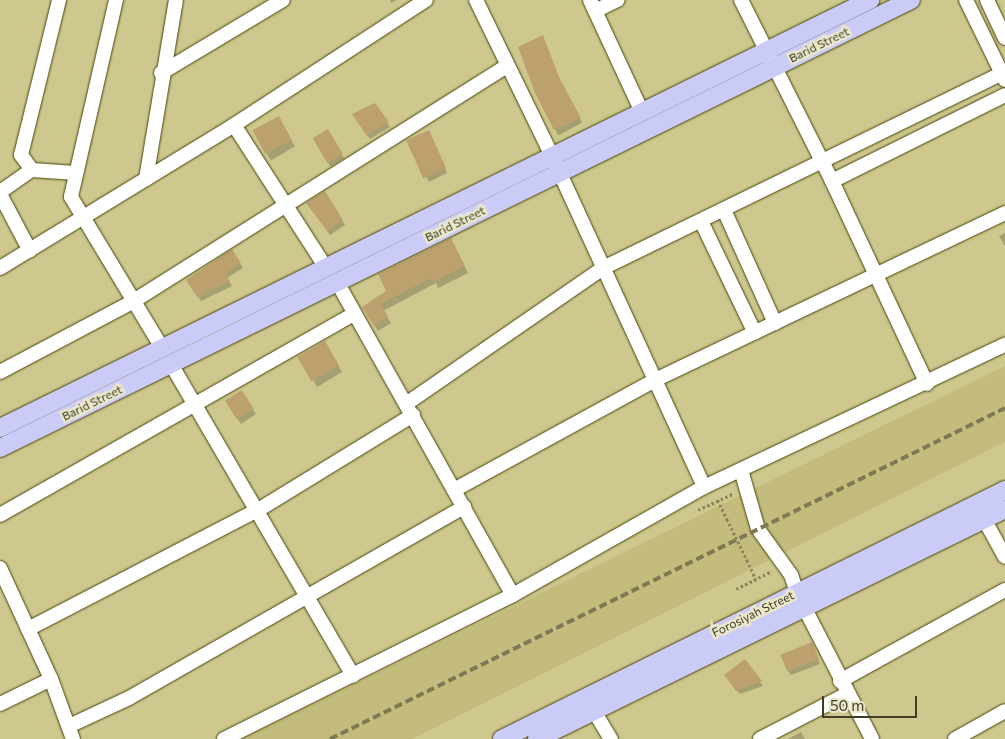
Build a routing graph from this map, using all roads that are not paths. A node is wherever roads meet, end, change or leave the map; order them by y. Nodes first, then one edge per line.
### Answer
1 (59, 0) edge
2 (116, 0) edge
3 (176, 0) edge
4 (283, 0) edge
5 (426, 0) edge
6 (476, 0) edge
7 (618, 0) edge
8 (741, 0) edge
9 (911, 0) edge
10 (966, 0) edge
11 (987, 0) edge
12 (861, 2) edge
13 (592, 5) edge
14 (1005, 38) edge
15 (765, 51) junction
16 (507, 66) junction
17 (773, 68) junction
18 (161, 73) junction
19 (1003, 78) edge
20 (1005, 95) edge
21 (642, 112) junction
22 (234, 125) junction
23 (552, 156) junction
24 (822, 162) junction
25 (32, 170) junction
26 (76, 173) junction
27 (558, 173) junction
28 (146, 179) junction
29 (832, 181) junction
30 (0, 193) edge
31 (287, 205) junction
32 (724, 210) junction
33 (1005, 213) edge
34 (82, 216) junction
35 (700, 221) junction
36 (30, 251) junction
37 (0, 268) edge
38 (326, 268) junction
39 (603, 268) junction
40 (875, 275) junction
41 (337, 282) junction
42 (132, 302) junction
43 (354, 314) junction
44 (775, 323) junction
45 (755, 333) junction
46 (1005, 345) edge
47 (162, 348) junction
48 (171, 364) junction
49 (0, 372) edge
50 (655, 380) junction
51 (927, 384) junction
52 (194, 404) junction
53 (410, 410) junction
54 (0, 428) edge
55 (0, 448) edge
56 (741, 470) junction
57 (704, 487) junction
58 (454, 490) junction
59 (1005, 490) edge
60 (464, 507) junction
61 (1005, 509) edge
62 (258, 510) junction
63 (0, 515) edge
64 (984, 519) junction
65 (1005, 556) edge
66 (0, 570) edge
67 (1005, 590) edge
68 (512, 595) junction
69 (309, 596) junction
70 (801, 600) junction
71 (28, 629) junction
72 (353, 676) junction
73 (51, 679) junction
74 (840, 681) junction
75 (847, 694) junction
76 (0, 704) edge
77 (594, 711) junction
78 (1005, 711) edge
79 (71, 732) edge
80 (224, 739) edge
81 (502, 739) edge
82 (537, 739) edge
83 (610, 739) edge
84 (760, 739) edge
85 (872, 739) edge
86 (955, 739) edge

1 - 25 street
2 - 26 street
3 - 18 street
4 - 18 street
5 - 22 street
6 - 16 street
7 - 13 street
8 - 15 street
9 - 17 main road, Barid Street
10 - 19 street
11 - 14 street
12 - 15 main road, Barid Street
13 - 21 street
15 - 17 street
15 - 21 main road, Barid Street
16 - 23 street
16 - 31 street
17 - 24 street
17 - 27 main road, Barid Street
18 - 28 street
19 - 24 street
20 - 29 street
21 - 23 main road, Barid Street
22 - 28 street
22 - 31 street
23 - 27 street
23 - 38 main road, Barid Street
24 - 29 street
24 - 32 street
25 - 26 street
25 - 30 street
26 - 34 street
27 - 39 street
27 - 41 main road, Barid Street
28 - 34 street
29 - 40 street
30 - 36 street
31 - 38 street
31 - 42 street
32 - 35 street
32 - 44 street
33 - 40 street
34 - 36 street
34 - 42 street
35 - 39 street
35 - 45 street
36 - 37 street
38 - 47 main road, Barid Street
39 - 50 street
39 - 53 street
40 - 44 street
40 - 51 street
41 - 43 street
41 - 48 main road, Barid Street
42 - 47 street
42 - 49 street
43 - 52 street
43 - 53 street
44 - 45 street
45 - 50 street
46 - 51 street
47 - 54 main road, Barid Street
48 - 52 street
48 - 55 main road, Barid Street
50 - 57 street
50 - 58 street
51 - 56 street
52 - 62 street
52 - 63 street
53 - 58 street
53 - 62 street
56 - 57 street
56 - 70 street
57 - 68 street
58 - 60 street
59 - 70 main road, Forosiyah Street
60 - 68 street
60 - 69 street
61 - 64 main road, Forosiyah Street
62 - 69 street
62 - 71 street
64 - 65 street
64 - 70 main road, Forosiyah Street
66 - 71 street
67 - 74 street
68 - 72 street
69 - 72 street
69 - 79 street
70 - 74 street
70 - 77 main road, Forosiyah Street
70 - 81 main road, Forosiyah Street
71 - 73 street
72 - 80 street
73 - 76 street
73 - 79 street
74 - 75 street
75 - 84 street
75 - 85 street
77 - 82 main road, Forosiyah Street
77 - 83 street
78 - 86 street

